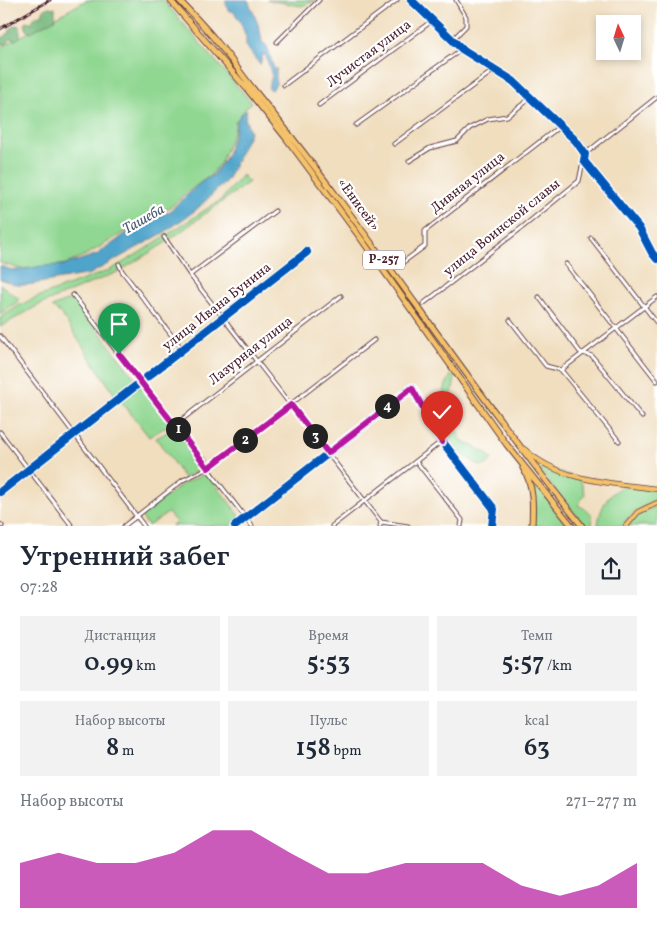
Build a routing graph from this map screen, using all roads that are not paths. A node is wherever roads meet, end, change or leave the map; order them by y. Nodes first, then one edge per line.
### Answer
1 (170, 0) edge
2 (179, 0) edge
3 (318, 0) edge
4 (397, 0) edge
5 (411, 0) edge
6 (456, 0) edge
7 (433, 20) junction
8 (277, 42) dead end
9 (456, 42) junction
10 (462, 48) junction
11 (494, 70) junction
12 (284, 85) dead end
13 (531, 98) junction
14 (657, 98) edge
15 (319, 105) dead end
16 (356, 125) dead end
17 (560, 126) junction
18 (394, 144) dead end
19 (585, 154) junction
20 (409, 161) dead end
21 (584, 161) junction
22 (275, 211) dead end
23 (164, 237) dead end
24 (591, 238) dead end
25 (307, 252) dead end
26 (657, 259) edge
27 (402, 263) dead end
28 (119, 264) dead end
29 (566, 264) dead end
30 (190, 275) junction
31 (74, 295) dead end
32 (341, 296) dead end
33 (538, 297) dead end
34 (657, 297) edge
35 (423, 304) dead end
36 (644, 307) junction
37 (224, 318) junction
38 (510, 320) dead end
39 (657, 323) edge
40 (616, 328) junction
41 (0, 336) edge
42 (374, 340) dead end
43 (183, 350) junction
44 (584, 353) junction
45 (257, 361) junction
46 (561, 370) junction
47 (657, 381) edge
48 (142, 383) junction
49 (291, 405) junction
50 (642, 417) dead end
51 (175, 425) junction
52 (0, 432) edge
53 (74, 434) junction
54 (512, 437) junction
55 (619, 441) dead end
56 (442, 442) junction
57 (507, 445) junction
58 (328, 453) junction
59 (416, 461) junction
60 (208, 468) junction
61 (29, 469) junction
62 (657, 489) edge
63 (0, 492) edge
64 (364, 501) junction
65 (657, 503) edge
66 (136, 516) junction
67 (246, 518) junction
68 (381, 524) edge
69 (72, 526) edge
70 (124, 526) edge
71 (144, 526) edge
72 (235, 526) edge
73 (252, 526) edge
74 (332, 526) edge
75 (408, 526) edge
76 (461, 526) edge
77 (492, 526) edge
78 (532, 526) edge
79 (572, 526) edge
80 (582, 526) edge
81 (626, 526) edge

1 - 57 highway, «Енисей» / Р-257
2 - 54 highway, «Енисей» / Р-257
3 - 8 street
4 - 12 street
5 - 7 street
6 - 9 street
7 - 9 street
7 - 15 street, Лучистая улица
9 - 10 street
10 - 11 street
10 - 16 street
11 - 13 street
11 - 18 street
13 - 17 street
13 - 20 street
14 - 19 street
17 - 19 street
17 - 27 street, Дивная улица
19 - 21 street, улица Воинской славы
21 - 26 street
21 - 35 street, улица Воинской славы
22 - 30 street
23 - 30 street
24 - 36 street
25 - 37 street, улица Ивана Бунина
28 - 43 street
29 - 40 street
30 - 37 street
31 - 48 street
32 - 45 street, Лазурная улица
33 - 44 street
34 - 36 street
36 - 39 street
36 - 40 street
37 - 43 street, улица Ивана Бунина
37 - 45 street
38 - 46 street
40 - 44 street
40 - 47 street
41 - 53 street
42 - 49 street
43 - 48 street, улица Ивана Бунина
44 - 46 street
44 - 50 street
45 - 49 street
45 - 51 street, Лазурная улица
46 - 55 street
48 - 51 street
48 - 53 street, улица Ивана Бунина
49 - 58 street
49 - 60 street
51 - 60 street
52 - 61 street
53 - 61 street, улица Ивана Бунина
53 - 66 street
54 - 62 main road
54 - 80 highway, «Енисей» / Р-257
56 - 58 street
56 - 59 street
56 - 77 street
57 - 78 highway
57 - 79 highway, «Енисей» / Р-257
58 - 64 street
58 - 67 street
59 - 64 street
59 - 76 street
60 - 66 street
60 - 67 street
61 - 63 street, улица Ивана Бунина
61 - 69 street
64 - 68 street
64 - 74 street
65 - 81 main road
66 - 70 street
66 - 71 street
67 - 72 street
67 - 73 street
68 - 75 street

